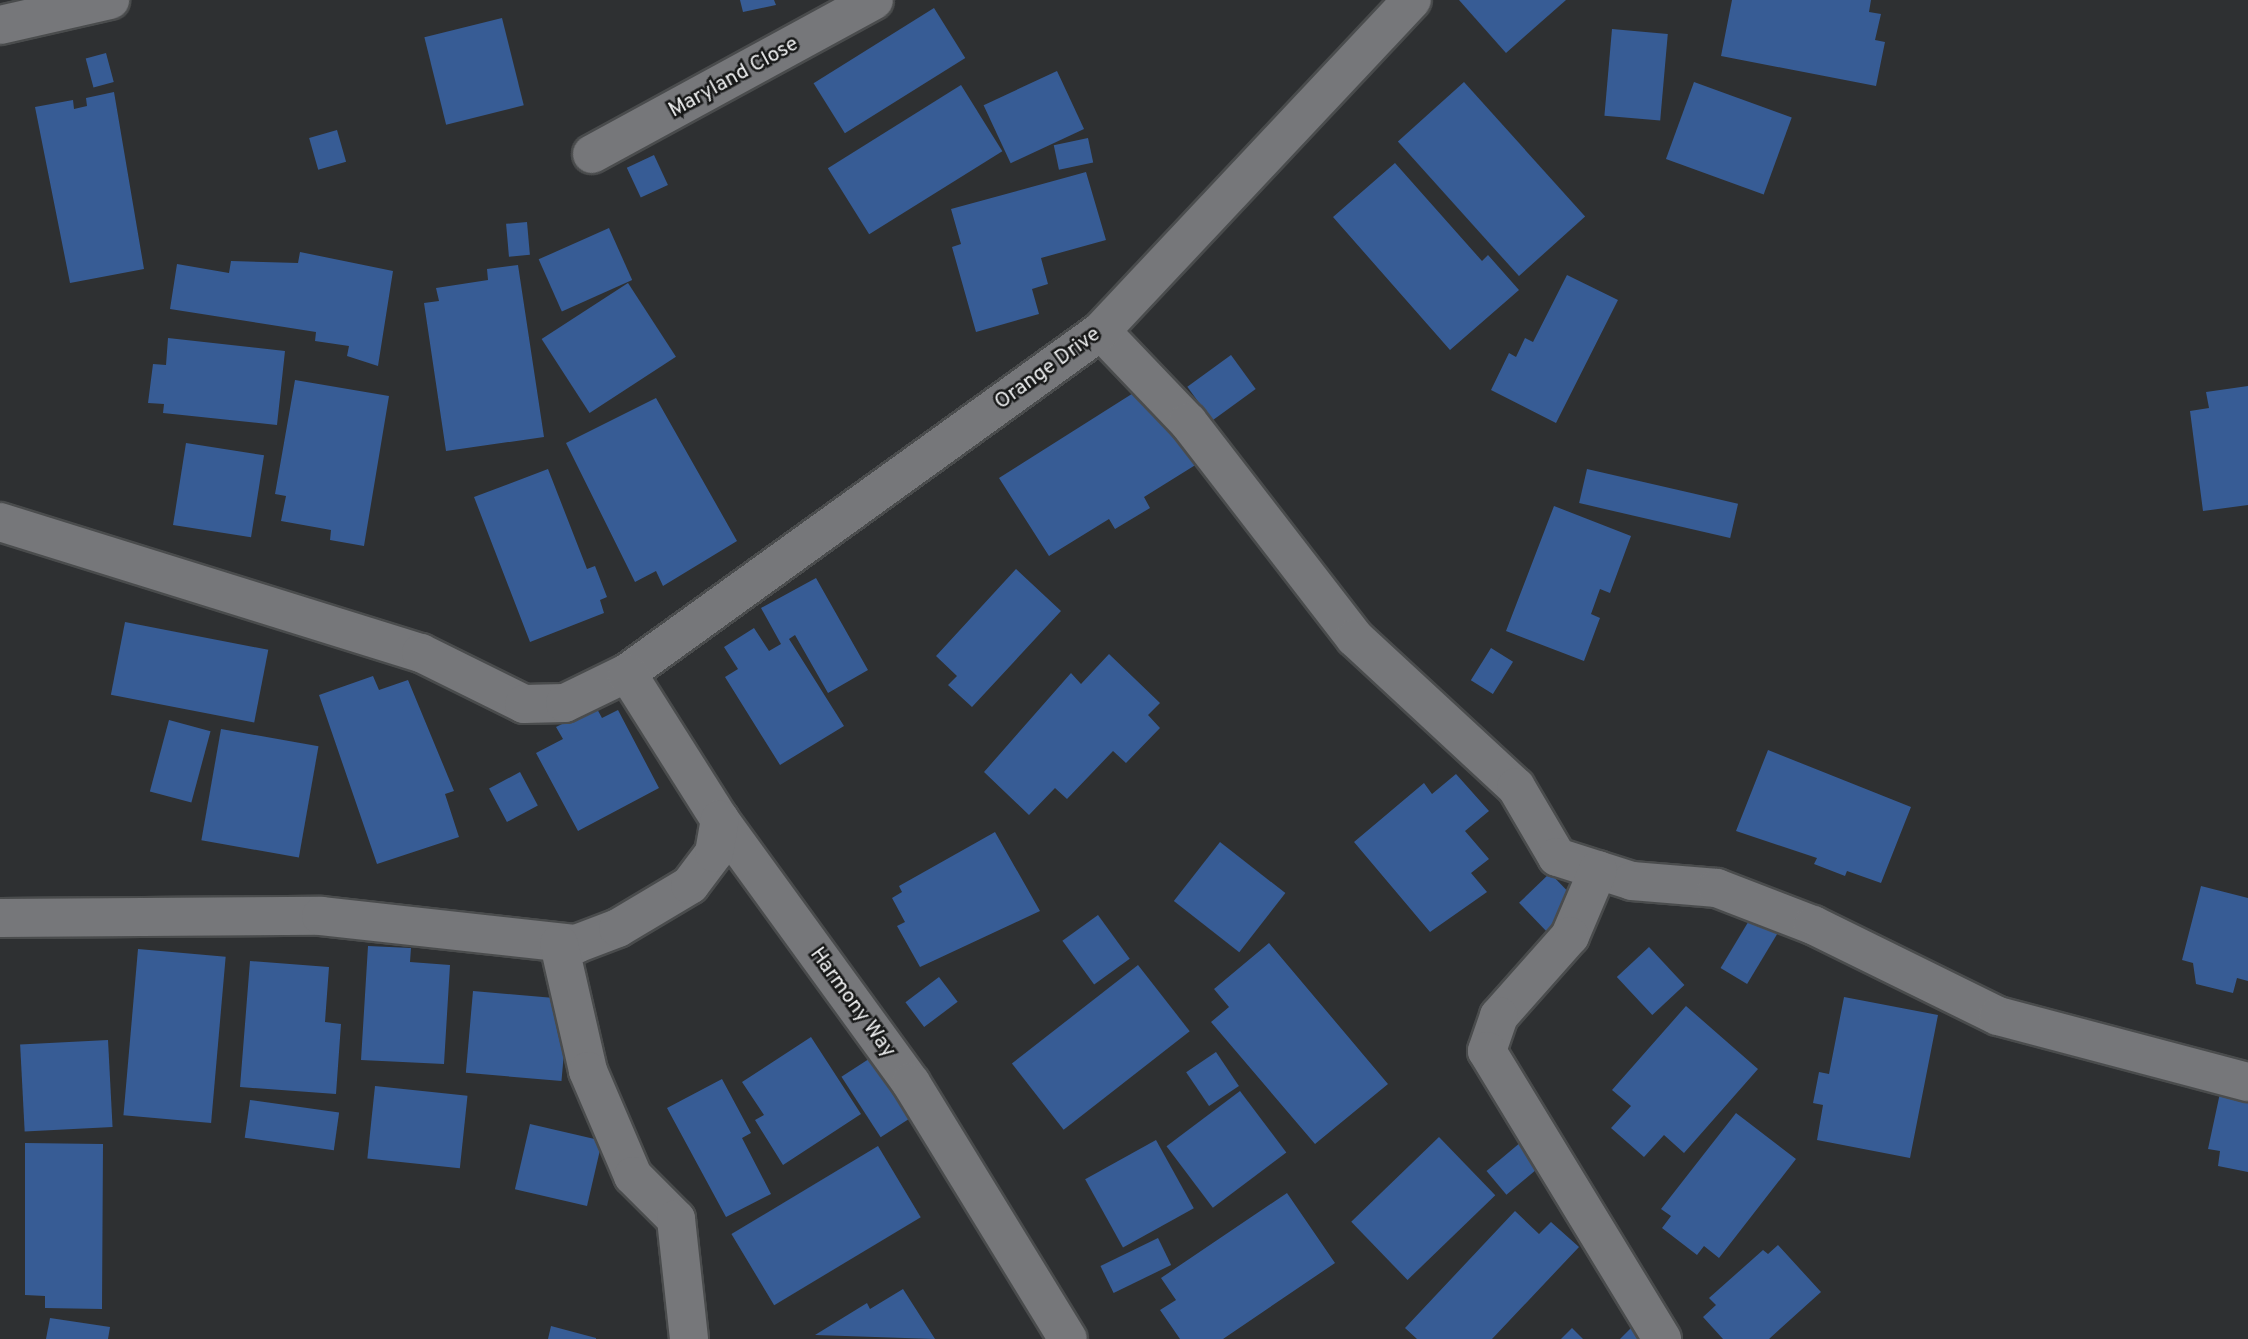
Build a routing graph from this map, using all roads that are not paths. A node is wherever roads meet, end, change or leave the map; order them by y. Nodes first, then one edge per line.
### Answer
1 (110, 0) edge
2 (874, 0) edge
3 (1396, 6) edge
4 (56, 8) edge
5 (0, 24) edge
6 (592, 154) dead end
7 (1101, 331) junction
8 (0, 522) edge
9 (627, 673) junction
10 (720, 820) junction
11 (1598, 870) junction
12 (0, 918) edge
13 (559, 944) junction
14 (2248, 1082) edge
15 (689, 1339) edge
16 (1068, 1339) edge
17 (1662, 1339) edge

1 - 4 street
2 - 6 street, Maryland Close
3 - 7 street, Orange Drive
4 - 5 street
7 - 9 street, Orange Drive
7 - 11 street
8 - 9 street, Orange Drive
9 - 10 street, Harmony Way
10 - 13 street
10 - 16 street, Harmony Way
11 - 14 street
11 - 17 street
12 - 13 street
13 - 15 street

